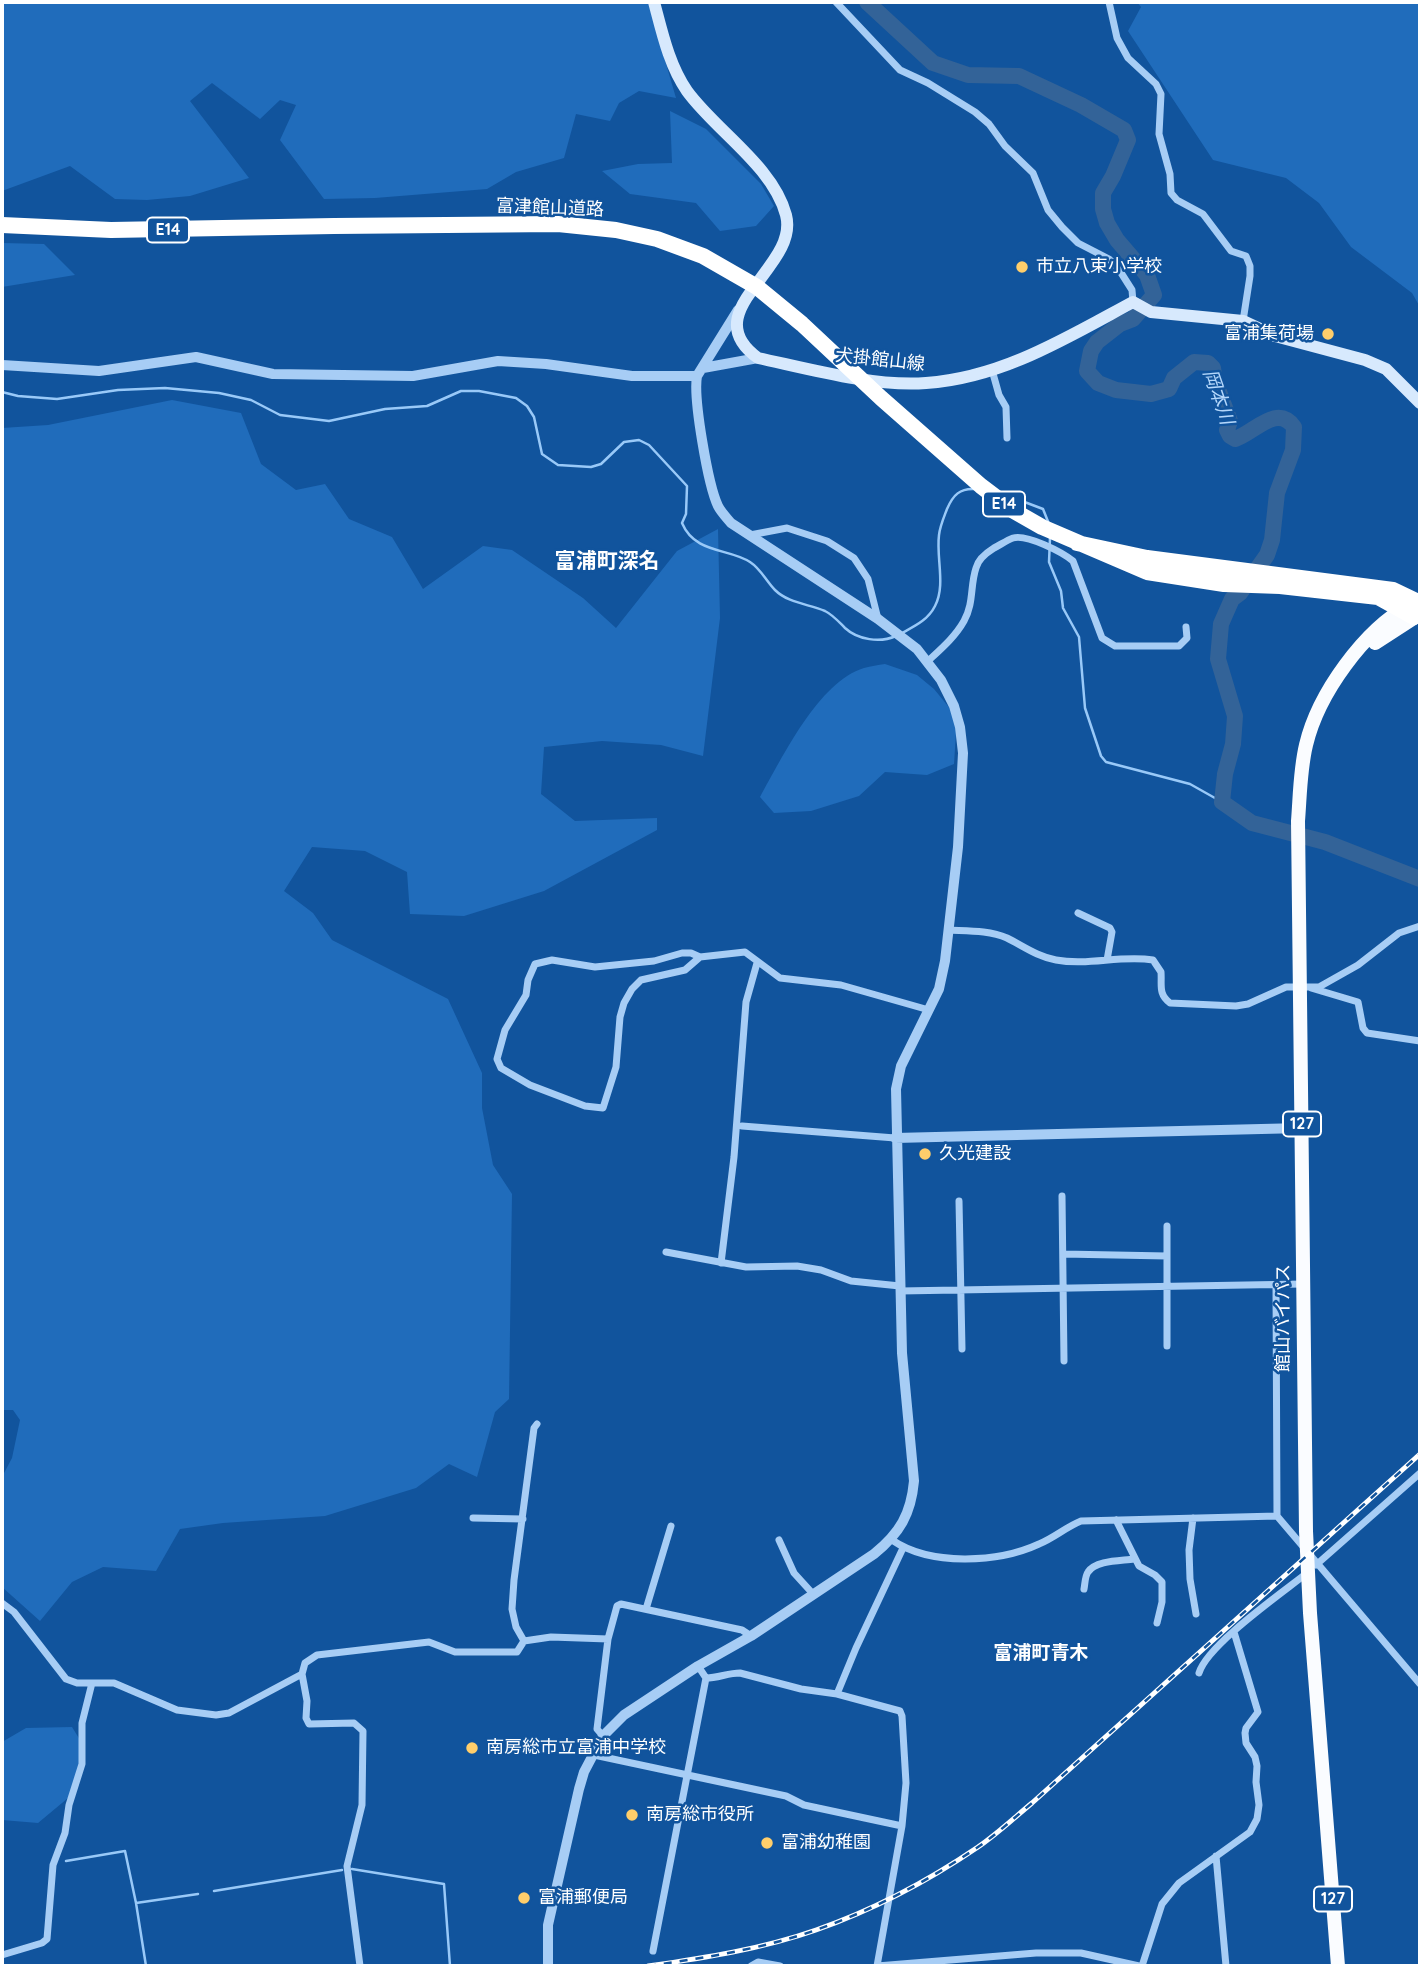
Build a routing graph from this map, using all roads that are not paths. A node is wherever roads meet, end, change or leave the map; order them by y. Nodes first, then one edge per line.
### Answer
1 (654, 2) edge
2 (836, 2) edge
3 (1109, 2) edge
4 (2, 225) edge
5 (1135, 304) junction
6 (738, 310) junction
7 (1243, 321) junction
8 (758, 358) junction
9 (2, 365) edge
10 (992, 370) junction
11 (700, 372) junction
12 (1420, 403) edge
13 (1007, 438) dead end
14 (749, 535) junction
15 (1414, 609) edge
16 (878, 619) junction
17 (1186, 627) dead end
18 (928, 662) junction
19 (1078, 913) dead end
20 (1420, 926) edge
21 (948, 930) junction
22 (700, 957) junction
23 (1107, 960) junction
24 (757, 963) junction
25 (1306, 988) junction
26 (929, 1010) junction
27 (1420, 1041) edge
28 (742, 1126) dead end
29 (1302, 1128) junction
30 (895, 1138) junction
31 (1062, 1196) dead end
32 (959, 1201) dead end
33 (1167, 1226) dead end
34 (666, 1252) dead end
35 (1063, 1254) junction
36 (1167, 1256) junction
37 (722, 1263) junction
38 (1303, 1284) junction
39 (1276, 1285) junction
40 (1167, 1287) junction
41 (900, 1288) junction
42 (1064, 1288) junction
43 (961, 1290) junction
44 (1167, 1346) dead end
45 (962, 1349) dead end
46 (1064, 1361) dead end
47 (537, 1424) dead end
48 (1420, 1473) edge
49 (1277, 1516) junction
50 (472, 1518) dead end
51 (1193, 1518) junction
52 (523, 1519) junction
53 (1116, 1520) junction
54 (671, 1527) dead end
55 (779, 1540) dead end
56 (892, 1540) junction
57 (903, 1548) junction
58 (1134, 1559) junction
59 (1318, 1564) junction
60 (1084, 1589) dead end
61 (814, 1595) junction
62 (2, 1604) edge
63 (646, 1609) junction
64 (1196, 1614) dead end
65 (1157, 1623) dead end
66 (1234, 1632) junction
67 (751, 1636) junction
68 (608, 1639) junction
69 (524, 1641) junction
70 (698, 1666) junction
71 (1199, 1673) dead end
72 (302, 1675) junction
73 (706, 1678) junction
74 (92, 1683) junction
75 (1420, 1684) edge
76 (837, 1694) junction
77 (603, 1736) junction
78 (594, 1755) junction
79 (687, 1775) junction
80 (902, 1826) junction
81 (1216, 1856) junction
82 (653, 1951) dead end
83 (2, 1955) edge
84 (360, 1966) edge
85 (547, 1966) edge
86 (751, 1966) edge
87 (780, 1966) edge
88 (877, 1966) edge
89 (1140, 1966) edge
90 (1226, 1966) edge
91 (1338, 1966) edge

1 - 6 main road
2 - 5 street
3 - 7 street
4 - 15 highway, 富津館山道路 / E14
5 - 7 main road
5 - 10 main road, 犬掛館山線
6 - 8 main road
6 - 11 street
7 - 12 main road
8 - 10 main road, 犬掛館山線
8 - 11 street
9 - 11 street
10 - 13 street
11 - 14 street
14 - 16 street
14 - 16 street
15 - 25 highway, 館山バイパス / 127
16 - 18 street
17 - 18 street
18 - 21 street
19 - 23 street
20 - 25 street
21 - 23 street
21 - 26 street
22 - 22 street
22 - 24 street
23 - 25 street
24 - 26 street
24 - 37 street
25 - 27 street
25 - 29 highway, 館山バイパス / 127
26 - 30 street
28 - 30 street
29 - 30 street
29 - 38 highway, 館山バイパス / 127
30 - 41 street
31 - 35 street
32 - 43 street
33 - 36 street
34 - 37 street
35 - 36 street
35 - 42 street
36 - 40 street
37 - 41 street
38 - 39 street
38 - 91 highway, 館山バイパス / 127
39 - 40 street
39 - 49 street
40 - 42 street
40 - 44 street
41 - 43 street
41 - 56 street
42 - 43 street
42 - 46 street
43 - 45 street
47 - 52 street
48 - 59 street
49 - 51 street
49 - 59 street
50 - 52 street
51 - 53 street
51 - 64 street
52 - 69 street
53 - 57 street
53 - 58 street
54 - 63 street
55 - 61 street
56 - 57 street
56 - 61 street
57 - 76 street
58 - 60 street
58 - 65 street
59 - 66 street
59 - 75 street
61 - 67 street
62 - 74 street
63 - 67 street
63 - 68 street
66 - 71 street
66 - 81 street
67 - 70 street
68 - 69 street
68 - 77 street
69 - 72 street
70 - 73 street
70 - 77 street
72 - 74 street
72 - 84 street
73 - 76 street
73 - 79 street
74 - 83 street
76 - 80 street
77 - 78 street
78 - 79 street
78 - 85 street
79 - 80 street
79 - 82 street
80 - 88 street
81 - 89 street
81 - 90 street
86 - 87 street
88 - 89 street

